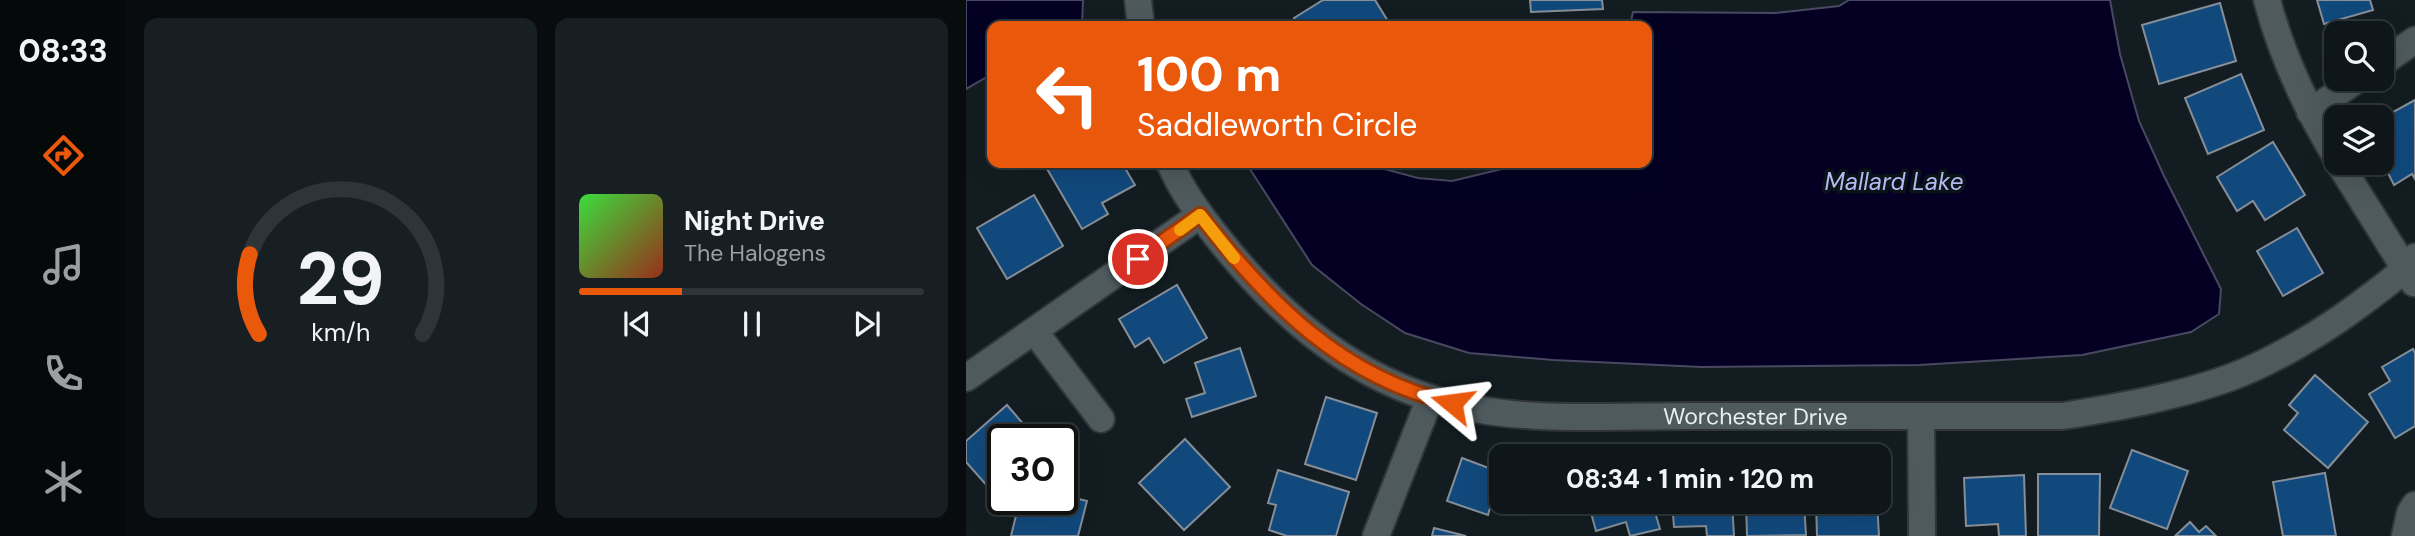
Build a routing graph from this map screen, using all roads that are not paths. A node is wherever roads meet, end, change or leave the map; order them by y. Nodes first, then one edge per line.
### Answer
1 (1138, 0) edge
2 (2267, 0) edge
3 (1140, 21) edge
4 (2415, 40) edge
5 (2394, 55) edge
6 (2340, 91) edge
7 (2310, 111) junction
8 (2324, 136) edge
9 (1172, 168) edge
10 (2347, 175) edge
11 (1200, 215) junction
12 (2413, 269) edge
13 (1035, 332) junction
14 (966, 378) edge
15 (1430, 398) junction
16 (1921, 417) junction
17 (1101, 419) dead end
18 (2415, 505) edge
19 (1376, 536) edge
20 (1922, 536) edge
21 (2405, 536) edge

1 - 3 street
2 - 7 street
4 - 5 street
6 - 7 street
7 - 8 street
9 - 11 street, Worchester Drive
10 - 12 street
11 - 13 street
11 - 15 street, Worchester Drive
12 - 16 street, Worchester Drive
13 - 14 street
13 - 17 street
15 - 16 street, Worchester Drive
15 - 19 street
16 - 20 street
18 - 21 street

